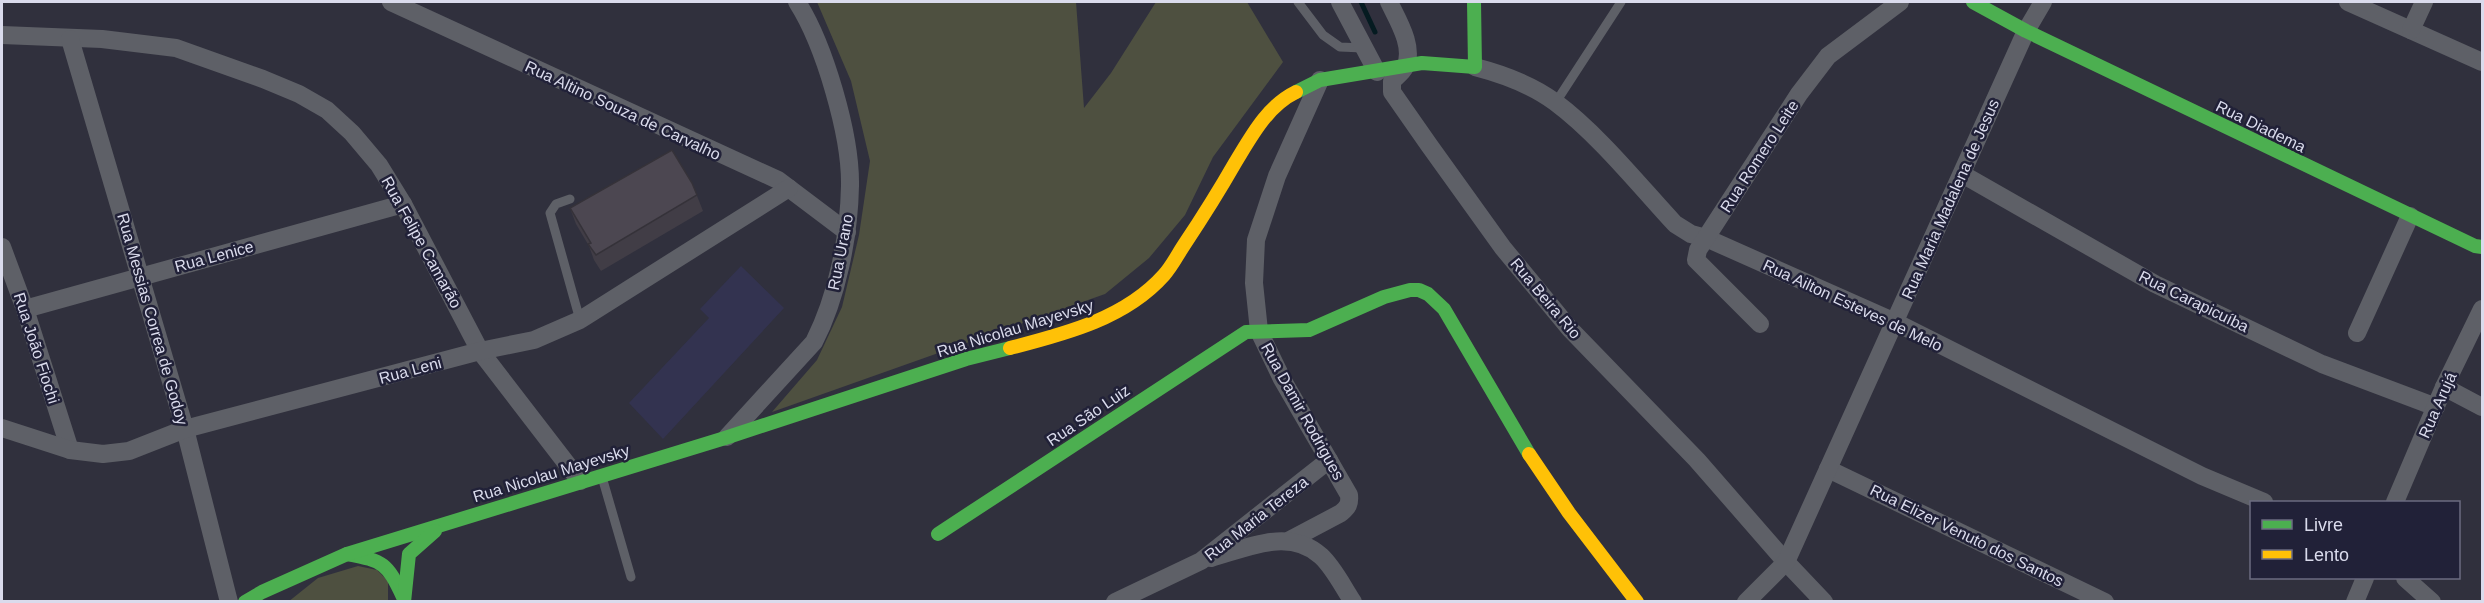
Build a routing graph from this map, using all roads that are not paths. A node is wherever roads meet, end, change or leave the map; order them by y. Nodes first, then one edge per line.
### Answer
1 (391, 2) edge
2 (796, 2) edge
3 (1298, 2) edge
4 (1340, 2) edge
5 (1389, 2) edge
6 (1474, 2) edge
7 (1621, 2) edge
8 (1900, 2) edge
9 (1973, 2) edge
10 (2043, 2) edge
11 (2348, 2) edge
12 (2424, 2) edge
13 (2411, 30) junction
14 (2026, 31) junction
15 (2, 35) edge
16 (70, 39) junction
17 (1363, 48) junction
18 (2482, 62) edge
19 (1406, 66) junction
20 (1475, 67) junction
21 (1377, 72) junction
22 (1320, 80) junction
23 (1556, 102) junction
24 (1962, 174) junction
25 (789, 188) junction
26 (570, 199) dead end
27 (404, 204) junction
28 (2410, 216) junction
29 (847, 232) junction
30 (1706, 238) junction
31 (2482, 247) edge
32 (2, 248) edge
33 (140, 276) junction
34 (25, 309) junction
35 (2482, 309) edge
36 (580, 320) junction
37 (1895, 322) junction
38 (1760, 324) dead end
39 (1259, 331) junction
40 (2357, 333) dead end
41 (480, 351) junction
42 (2444, 387) junction
43 (2436, 407) junction
44 (2482, 407) edge
45 (2, 428) edge
46 (185, 429) junction
47 (725, 438) junction
48 (70, 450) junction
49 (1329, 460) junction
50 (1828, 469) junction
51 (602, 474) junction
52 (580, 481) junction
53 (2262, 501) edge
54 (2396, 501) edge
55 (444, 523) junction
56 (938, 534) dead end
57 (1290, 540) junction
58 (347, 554) junction
59 (1201, 561) junction
60 (1786, 562) junction
61 (631, 577) dead end
62 (291, 579) junction
63 (2365, 579) edge
64 (2406, 579) edge
65 (404, 601) edge
66 (229, 602) edge
67 (245, 602) edge
68 (276, 602) edge
69 (1115, 602) edge
70 (1353, 602) edge
71 (1637, 602) edge
72 (1746, 602) edge
73 (1824, 602) edge
74 (2105, 602) edge
75 (2355, 602) edge
76 (2432, 602) edge

1 - 25 street, Rua Altino Souza de Carvalho
2 - 29 street, Rua Urano
3 - 17 lane
4 - 17 street
5 - 19 street
6 - 20 street
7 - 23 lane
8 - 30 street, Rua Romero Leite
9 - 14 street, Rua Diadema
10 - 14 street, Rua Maria Madalena de Jesus
11 - 13 street
12 - 13 street
13 - 18 street
14 - 24 street, Rua Maria Madalena de Jesus
14 - 28 street, Rua Diadema
15 - 16 street, Rua Felipe Camarão
16 - 27 street, Rua Felipe Camarão
16 - 33 street, Rua Messias Correa de Godoy
17 - 21 street
19 - 20 street, Rua Nicolau Mayevsky
19 - 21 street, Rua Nicolau Mayevsky
19 - 60 street, Rua Beira Rio
20 - 23 street, Rua Ailton Esteves de Melo
21 - 22 street, Rua Nicolau Mayevsky
22 - 39 street, Rua Damir Rodrigues
22 - 47 street, Rua Nicolau Mayevsky
23 - 30 street, Rua Ailton Esteves de Melo
24 - 37 street, Rua Maria Madalena de Jesus
24 - 43 street, Rua Carapicuíba
25 - 29 street, Rua Altino Souza de Carvalho
25 - 36 street, Rua Leni
26 - 36 lane
27 - 33 street, Rua Lenice
27 - 41 street, Rua Felipe Camarão
28 - 31 street, Rua Diadema
28 - 40 street
29 - 47 street, Rua Urano
30 - 37 street, Rua Ailton Esteves de Melo
30 - 38 street, Rua Romero Leite
32 - 34 street, Rua João Fiochi
33 - 34 street, Rua Lenice
33 - 46 street, Rua Messias Correa de Godoy
34 - 48 street, Rua João Fiochi
35 - 42 street, Rua Arujá
36 - 41 street, Rua Leni
37 - 50 street, Rua Maria Madalena de Jesus
37 - 53 street, Rua Ailton Esteves de Melo
39 - 49 street, Rua Damir Rodrigues
39 - 56 street, Rua São Luiz
39 - 71 street
41 - 46 street, Rua Leni
41 - 52 street, Rua Felipe Camarão
42 - 43 street, Rua Arujá
42 - 44 street
43 - 54 street, Rua Arujá
45 - 48 street, Rua Leni
46 - 48 street, Rua Leni
46 - 66 street, Rua Messias Correa de Godoy
47 - 51 street, Rua Nicolau Mayevsky
49 - 57 street, Rua Damir Rodrigues
49 - 59 street, Rua Maria Tereza
50 - 60 street, Rua Maria Madalena de Jesus
50 - 74 street, Rua Elizer Venuto dos Santos
51 - 52 street, Rua Nicolau Mayevsky
51 - 61 lane
52 - 55 street, Rua Nicolau Mayevsky
55 - 58 street, Rua Nicolau Mayevsky
55 - 65 street, Rua Nicolau Mayevsky
57 - 59 street
57 - 70 street
58 - 62 street, Rua Nicolau Mayevsky
58 - 65 street
59 - 69 street, Rua Maria Tereza
60 - 72 street
60 - 73 street, Rua Beira Rio
62 - 67 street, Rua Nicolau Mayevsky
62 - 68 street
63 - 75 street
64 - 76 street

